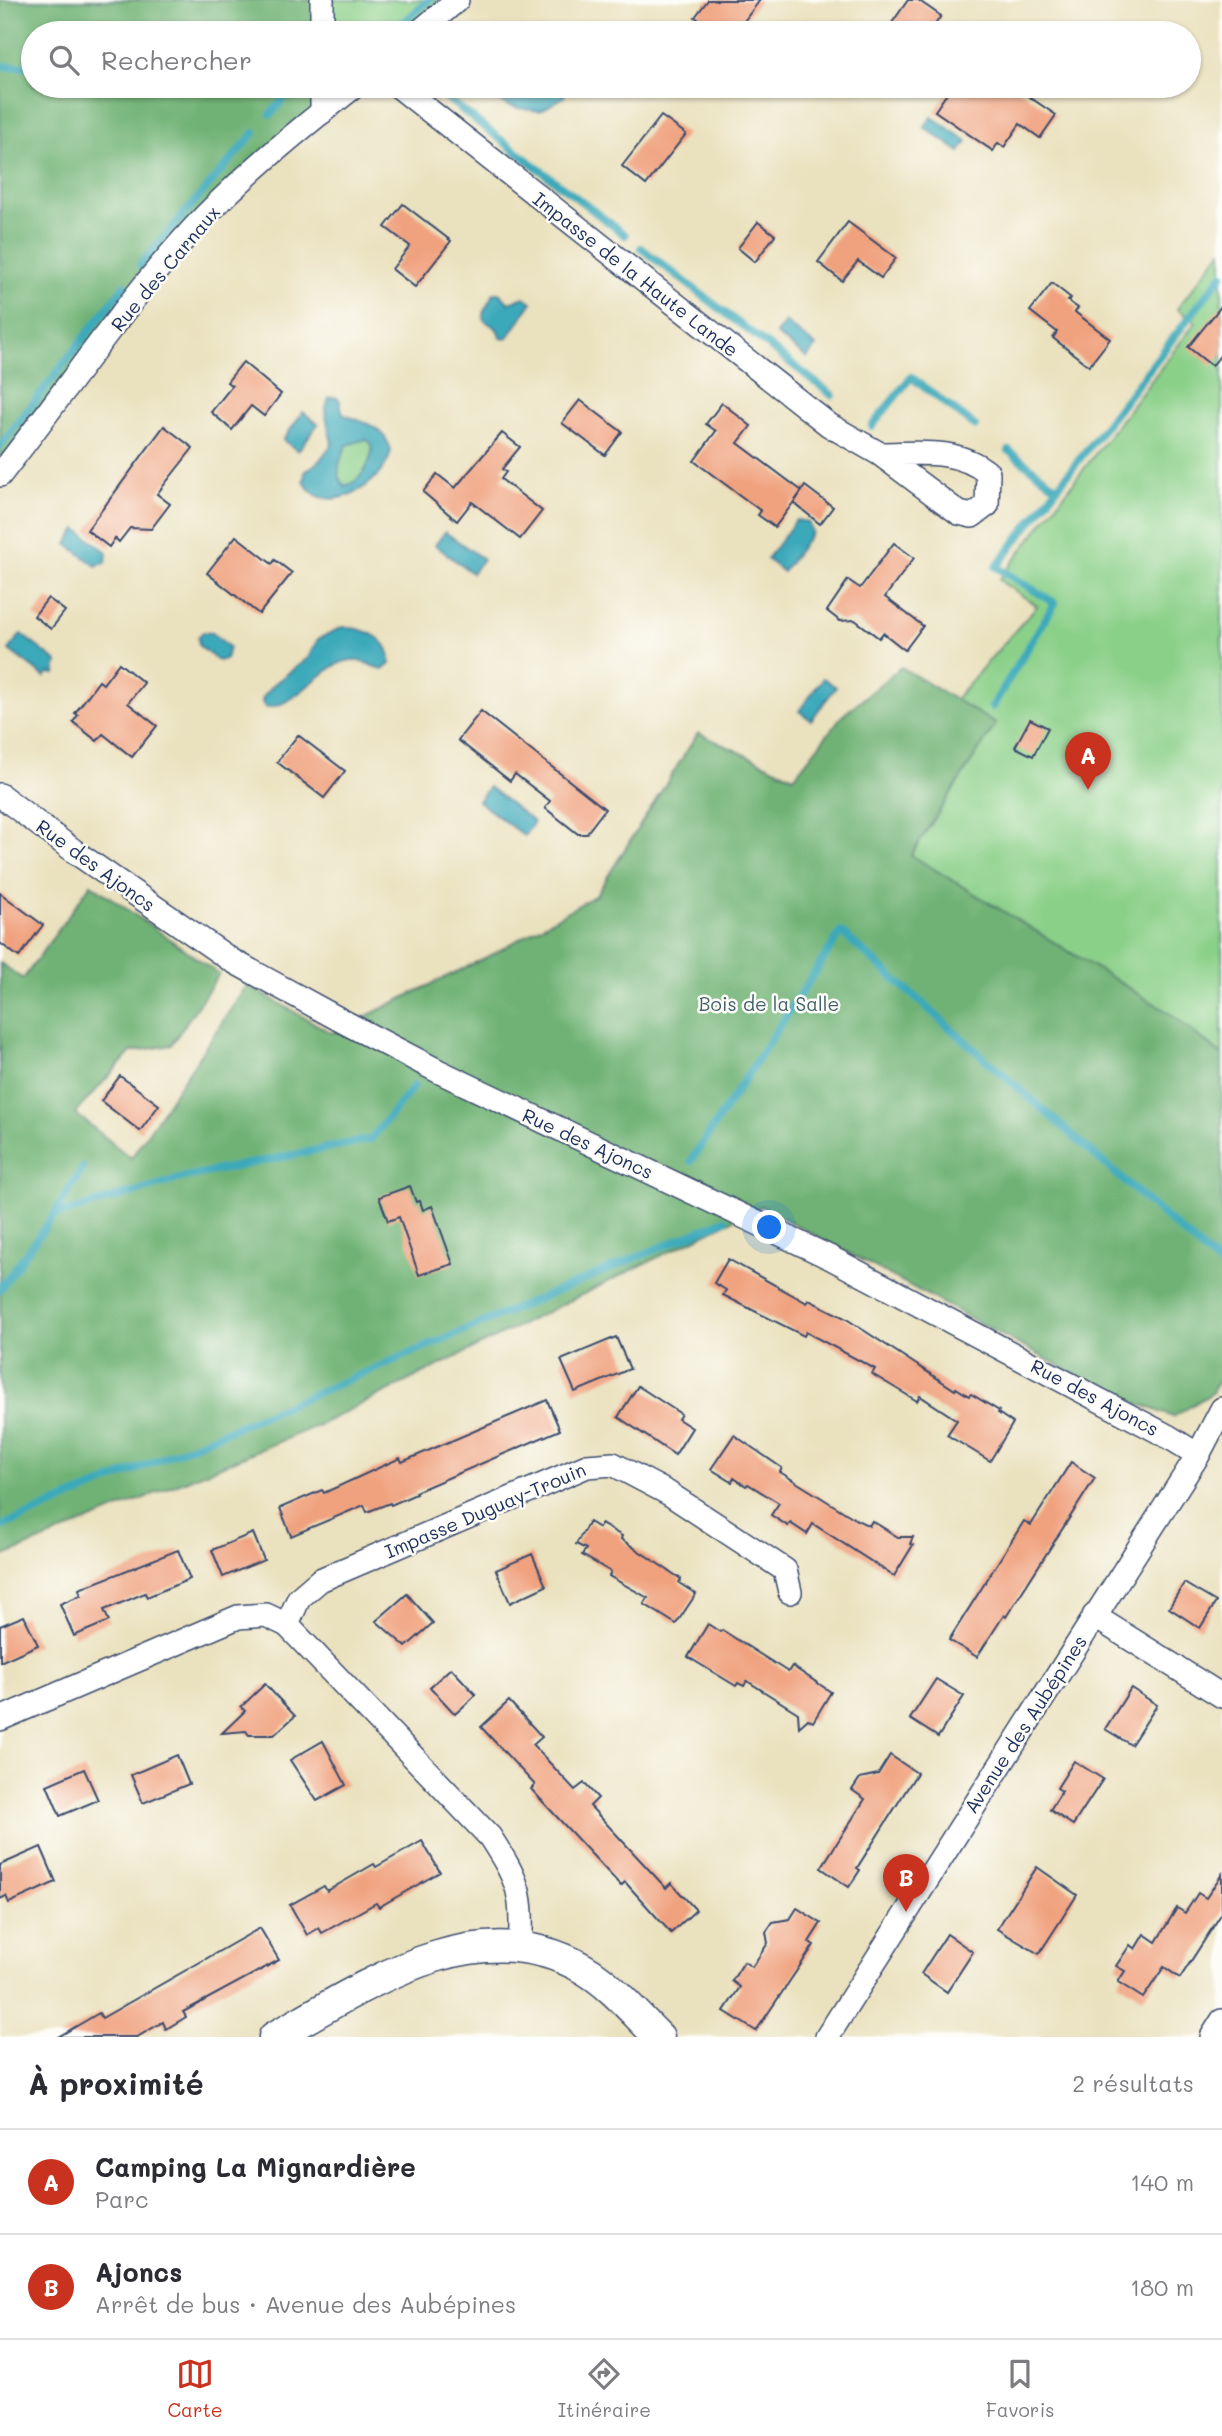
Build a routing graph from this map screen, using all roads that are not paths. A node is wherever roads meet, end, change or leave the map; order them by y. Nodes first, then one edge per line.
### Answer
1 (322, 0) edge
2 (457, 0) edge
3 (322, 21) edge
4 (432, 21) edge
5 (322, 98) edge
6 (340, 98) edge
7 (413, 98) edge
8 (322, 112) junction
9 (880, 454) dead end
10 (0, 475) edge
11 (0, 795) edge
12 (1222, 1409) edge
13 (1198, 1455) junction
14 (790, 1592) dead end
15 (1094, 1616) junction
16 (287, 1625) junction
17 (1222, 1696) edge
18 (0, 1719) edge
19 (520, 1948) junction
20 (1222, 2021) edge
21 (274, 2037) edge
22 (659, 2037) edge
23 (827, 2037) edge
24 (1212, 2037) edge

1 - 3 street
2 - 4 street
5 - 8 street
6 - 8 street, Rue des Carnaux
7 - 9 street, Impasse de la Haute Lande
8 - 10 street, Rue des Carnaux
11 - 13 street, Rue des Ajoncs
12 - 13 street, Avenue des Aubépines
13 - 15 street, Avenue des Aubépines
14 - 16 street, Impasse Duguay-Trouin
15 - 17 street
15 - 23 street, Avenue des Aubépines
16 - 18 street
16 - 19 street
19 - 21 street
19 - 22 street
20 - 24 street

